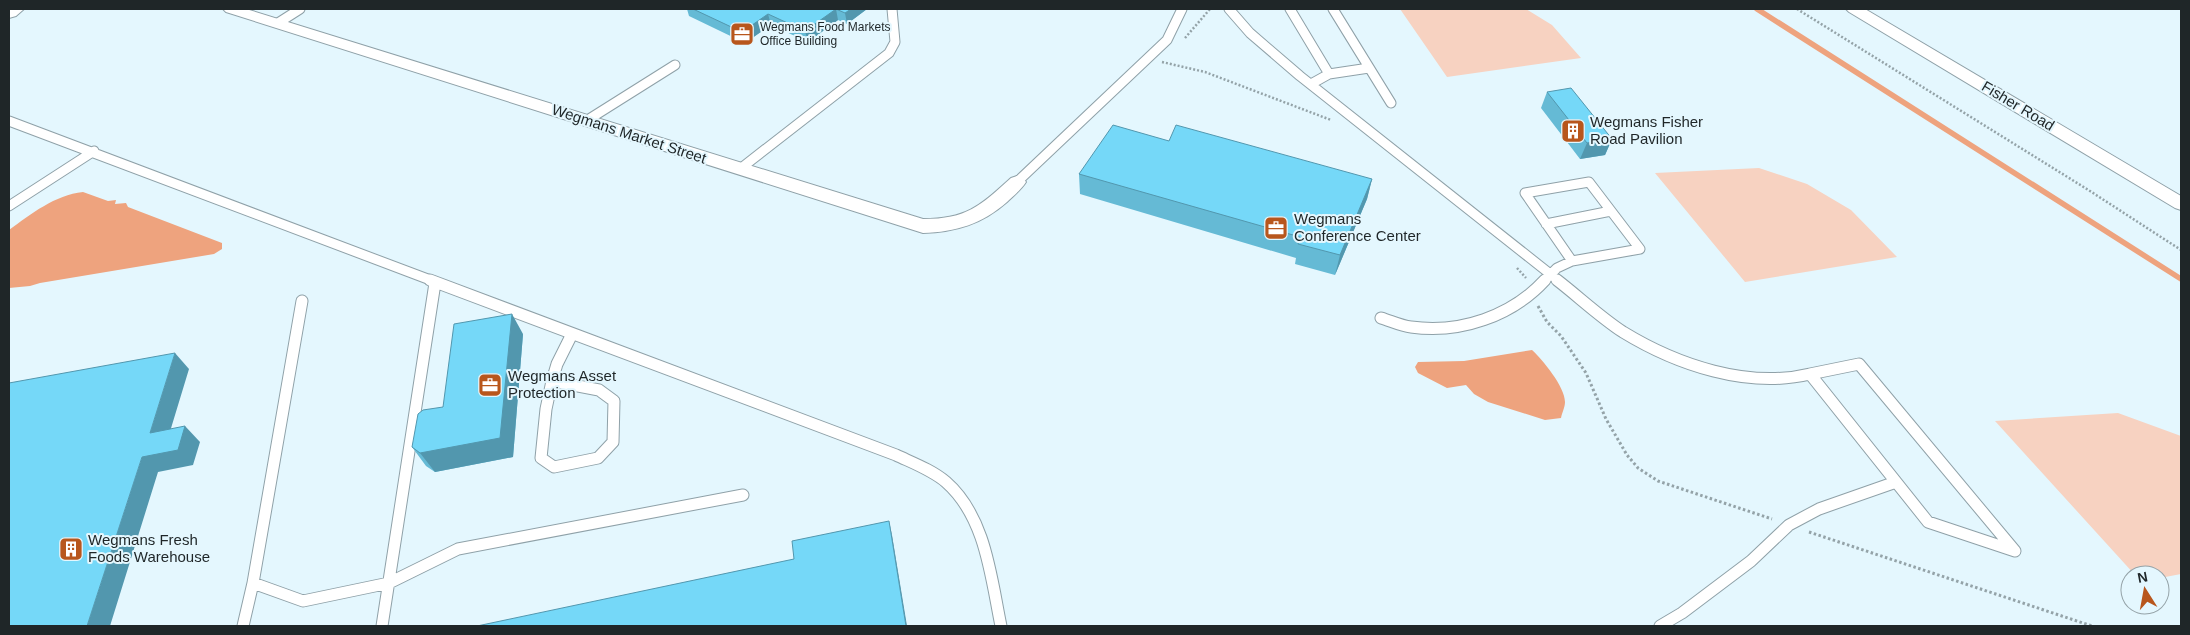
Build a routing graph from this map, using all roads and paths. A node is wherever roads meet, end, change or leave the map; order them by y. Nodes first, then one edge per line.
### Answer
1 (14, 9) edge
2 (231, 9) edge
3 (300, 9) edge
4 (892, 9) edge
5 (1182, 9) edge
6 (1210, 9) edge
7 (1229, 9) edge
8 (1290, 9) edge
9 (1333, 9) edge
10 (1797, 9) edge
11 (1854, 9) edge
12 (9, 12) edge
13 (278, 23) junction
14 (1182, 40) dead end
15 (1165, 58) dead end
16 (675, 65) dead end
17 (1369, 68) junction
18 (1329, 74) junction
19 (1311, 84) junction
20 (1391, 103) dead end
21 (1324, 112) dead end
22 (9, 120) edge
23 (586, 121) junction
24 (94, 152) junction
25 (740, 168) junction
26 (1017, 182) joint
27 (2181, 204) edge
28 (9, 206) edge
29 (1611, 211) junction
30 (1546, 224) junction
31 (2181, 250) edge
32 (1572, 262) junction
33 (1512, 263) dead end
34 (1550, 274) junction
35 (435, 282) junction
36 (1534, 292) junction
37 (302, 301) dead end
38 (1381, 318) dead end
39 (572, 334) junction
40 (1810, 374) junction
41 (550, 381) junction
42 (1896, 482) junction
43 (743, 495) dead end
44 (1789, 525) junction
45 (253, 583) junction
46 (389, 583) junction
47 (243, 626) edge
48 (382, 626) edge
49 (1000, 626) edge
50 (1660, 626) edge
51 (2092, 626) edge

1 - 12 street
2 - 13 street, Wegmans Market Street
3 - 13 lane
4 - 25 lane
5 - 26 lane
6 - 14 path
7 - 19 lane
8 - 18 lane
9 - 17 lane
10 - 31 path
11 - 27 street, Fisher Road
13 - 23 street, Wegmans Market Street
15 - 21 path
16 - 23 lane
17 - 18 lane
17 - 20 lane
18 - 19 lane
19 - 34 lane
22 - 24 lane
23 - 25 street, Wegmans Market Street
24 - 28 lane
24 - 35 lane
25 - 26 street, Wegmans Market Street
29 - 30 lane
29 - 30 lane
29 - 32 lane
30 - 32 lane
32 - 34 lane
33 - 36 path
34 - 36 lane
34 - 40 lane
35 - 39 lane
35 - 46 lane
36 - 38 lane
36 - 44 path
37 - 45 lane
39 - 41 lane
39 - 49 lane
40 - 42 lane
40 - 42 lane
41 - 41 lane
42 - 44 lane
43 - 46 lane
44 - 50 lane
44 - 51 path
45 - 46 lane
45 - 47 lane
46 - 48 lane

